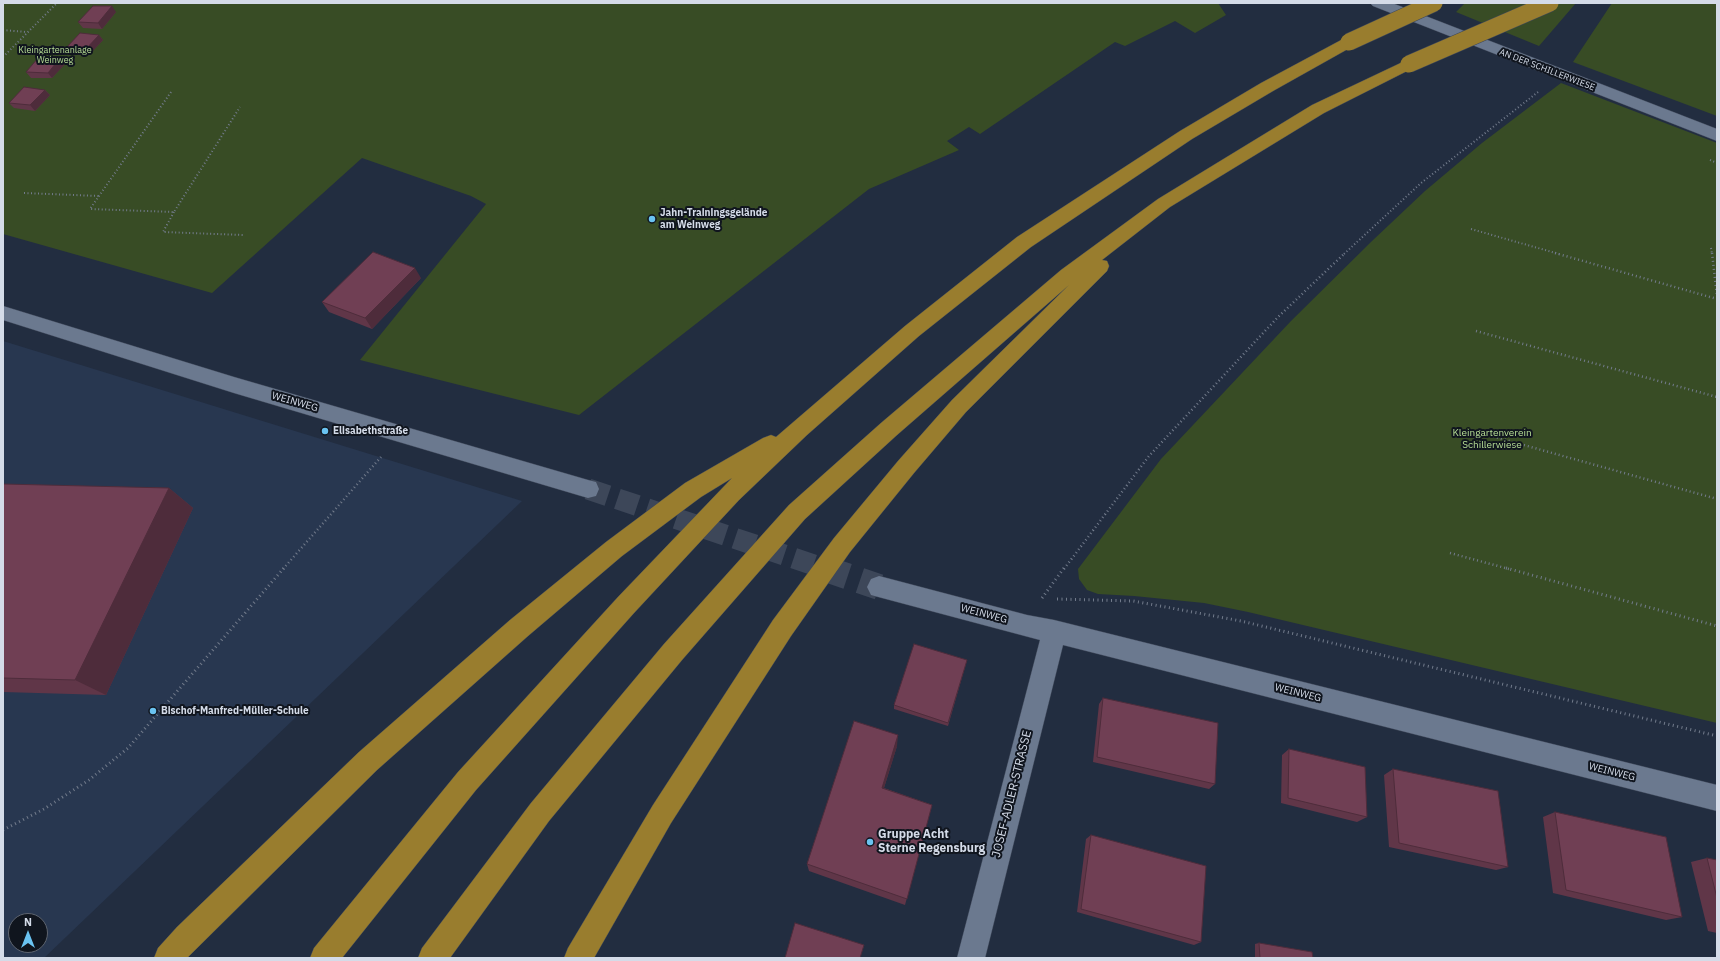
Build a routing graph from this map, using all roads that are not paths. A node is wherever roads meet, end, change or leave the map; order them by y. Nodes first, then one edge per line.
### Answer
1 (1378, 3) edge
2 (1434, 3) edge
3 (1550, 3) edge
4 (1717, 135) edge
5 (1164, 203) junction
6 (3, 313) edge
7 (799, 429) junction
8 (588, 489) tunnel mouth
9 (879, 587) tunnel mouth
10 (1054, 631) junction
11 (1717, 798) edge
12 (168, 958) edge
13 (324, 958) edge
14 (432, 958) edge
15 (578, 958) edge
16 (971, 958) edge

1 - 4 street, AN DER SCHILLERWIESE
2 - 7 highway, bridge
3 - 5 highway, bridge
5 - 14 highway
5 - 15 highway
6 - 8 street, WEINWEG
7 - 12 highway
7 - 13 highway
9 - 10 street, WEINWEG
10 - 11 street, WEINWEG
10 - 16 street, JOSEF-ADLER-STRASSE

